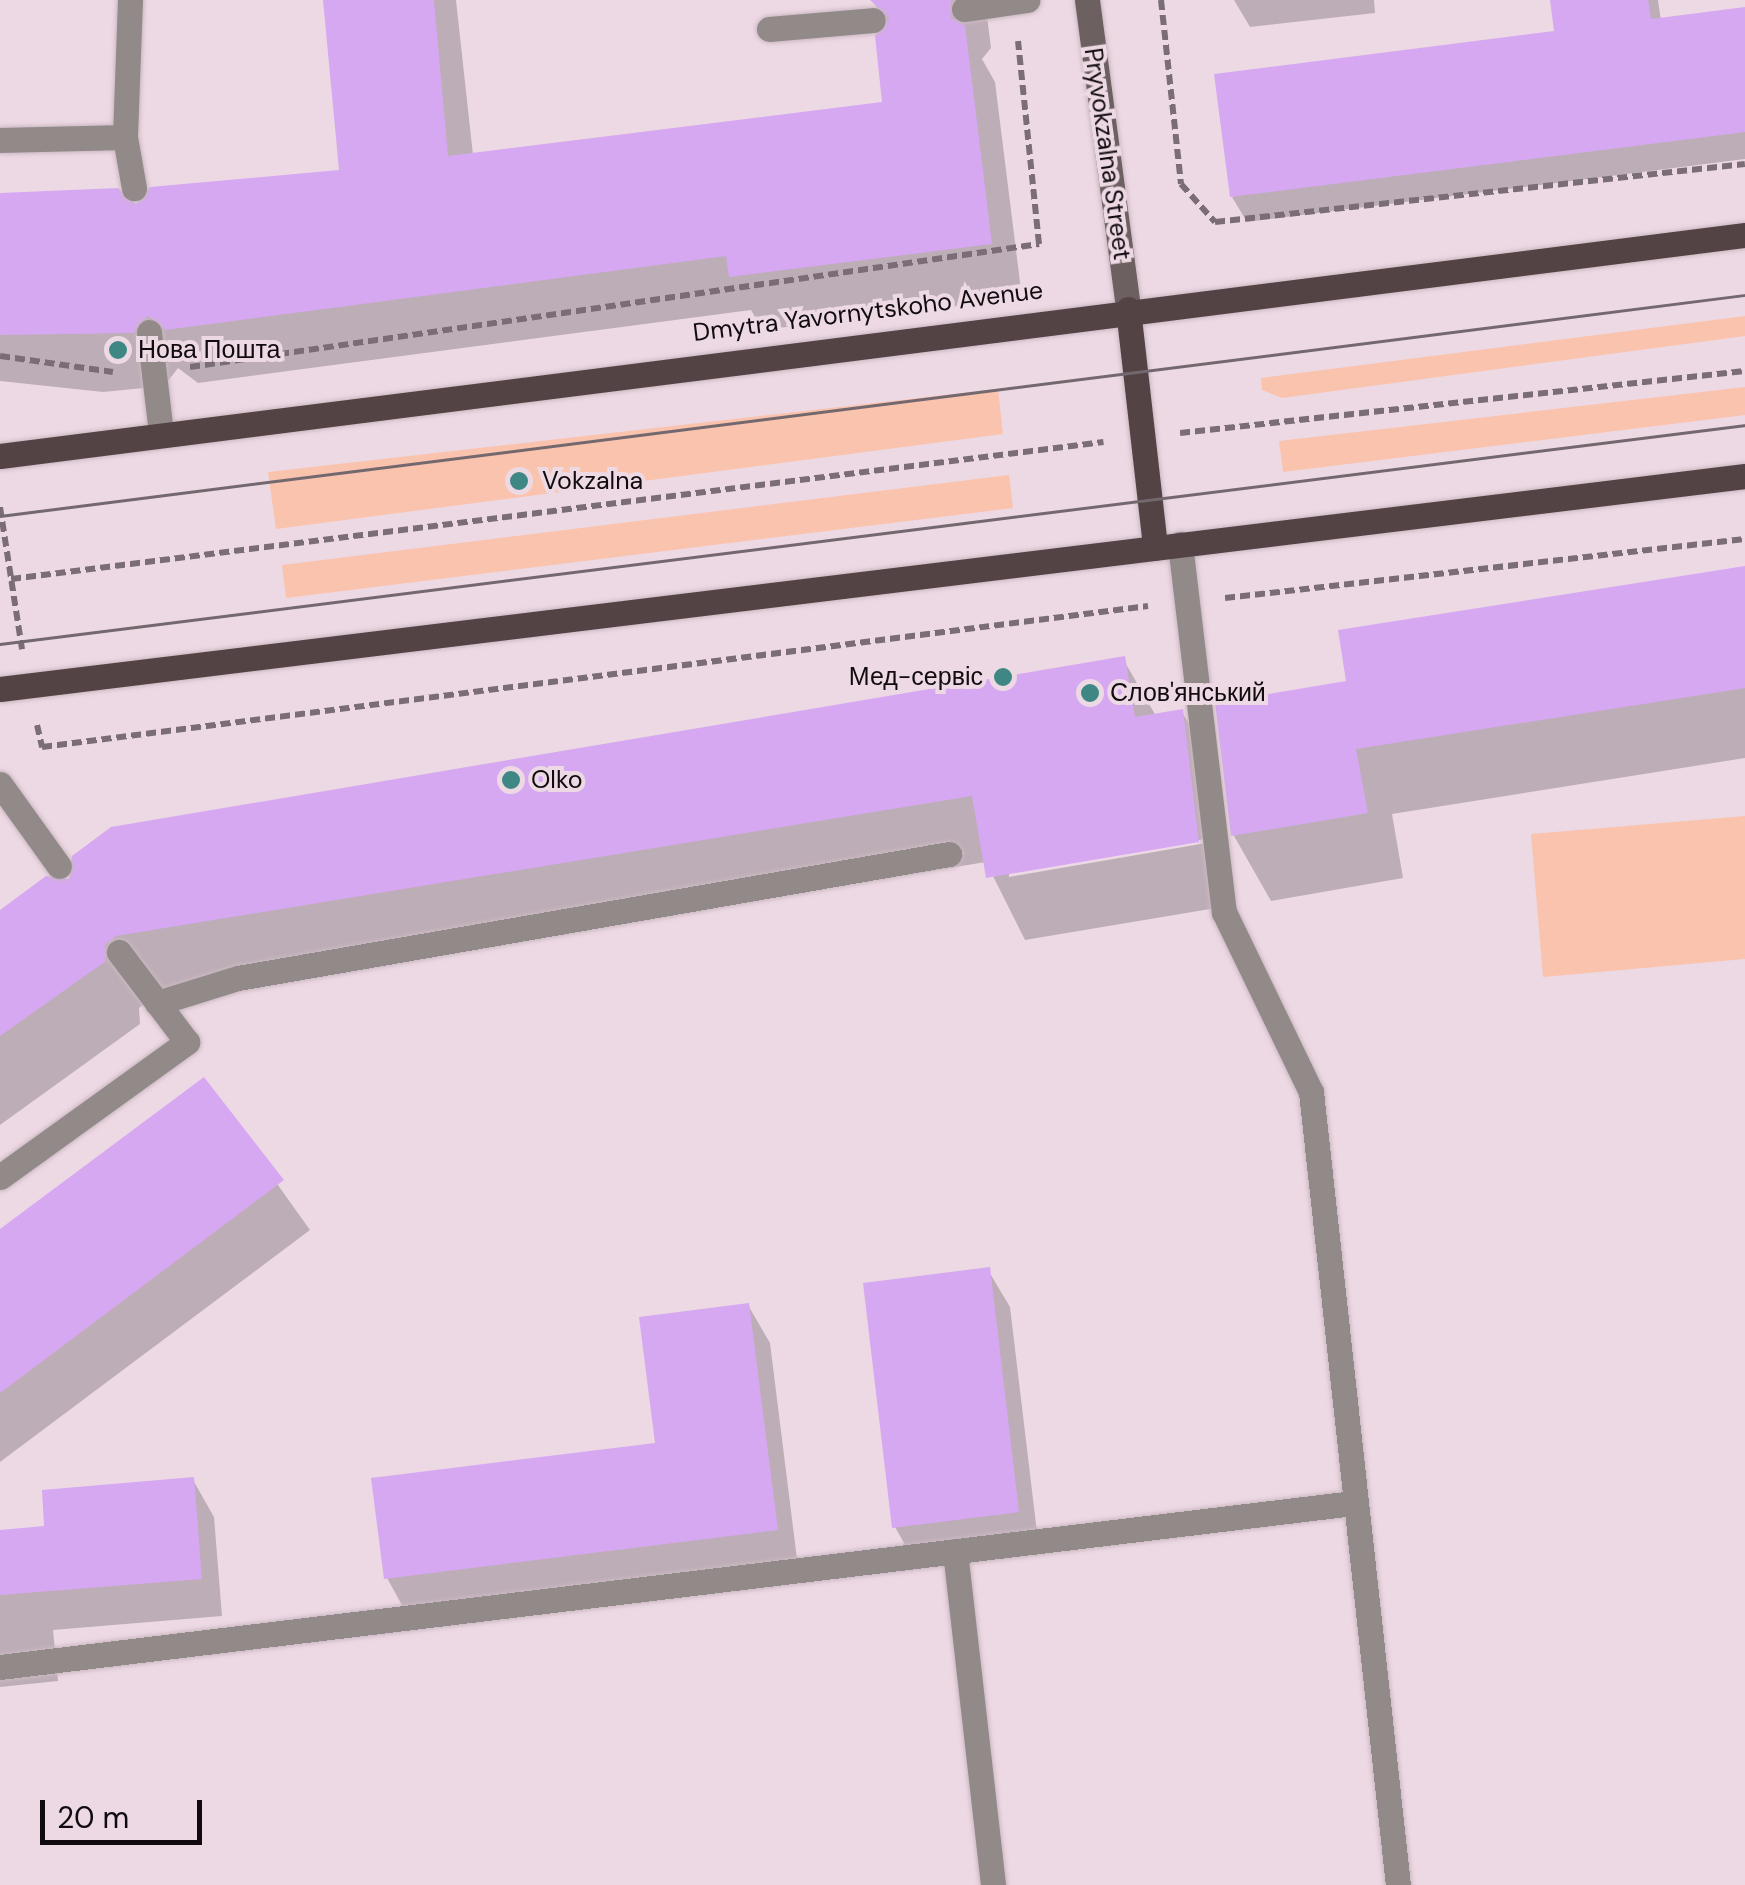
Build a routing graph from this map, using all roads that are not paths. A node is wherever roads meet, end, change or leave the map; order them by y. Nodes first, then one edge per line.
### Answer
1 (130, 0) edge
2 (1087, 0) edge
3 (1020, 1) edge
4 (964, 9) dead end
5 (873, 20) dead end
6 (769, 29) dead end
7 (125, 137) junction
8 (0, 140) edge
9 (134, 188) dead end
10 (1745, 234) edge
11 (1128, 309) junction
12 (149, 332) dead end
13 (161, 432) junction
14 (0, 456) edge
15 (1745, 476) edge
16 (1168, 545) junction
17 (0, 689) edge
18 (0, 784) edge
19 (950, 854) dead end
20 (59, 866) dead end
21 (119, 952) dead end
22 (157, 1003) junction
23 (0, 1176) edge
24 (1353, 1503) junction
25 (955, 1552) junction
26 (0, 1667) edge
27 (993, 1885) edge
28 (1398, 1885) edge

1 - 7 lane
2 - 11 main road, Pryvokzalna Street
3 - 4 lane
5 - 6 lane
7 - 8 lane
7 - 9 lane
10 - 11 main road, Dmytra Yavornytskoho Avenue
11 - 13 main road, Dmytra Yavornytskoho Avenue
11 - 16 main road
12 - 13 lane
13 - 14 main road, Dmytra Yavornytskoho Avenue
15 - 16 main road
16 - 17 main road
16 - 24 lane
18 - 20 lane
19 - 22 lane
21 - 22 lane
22 - 23 lane
24 - 25 lane
24 - 28 lane
25 - 26 lane
25 - 27 lane

